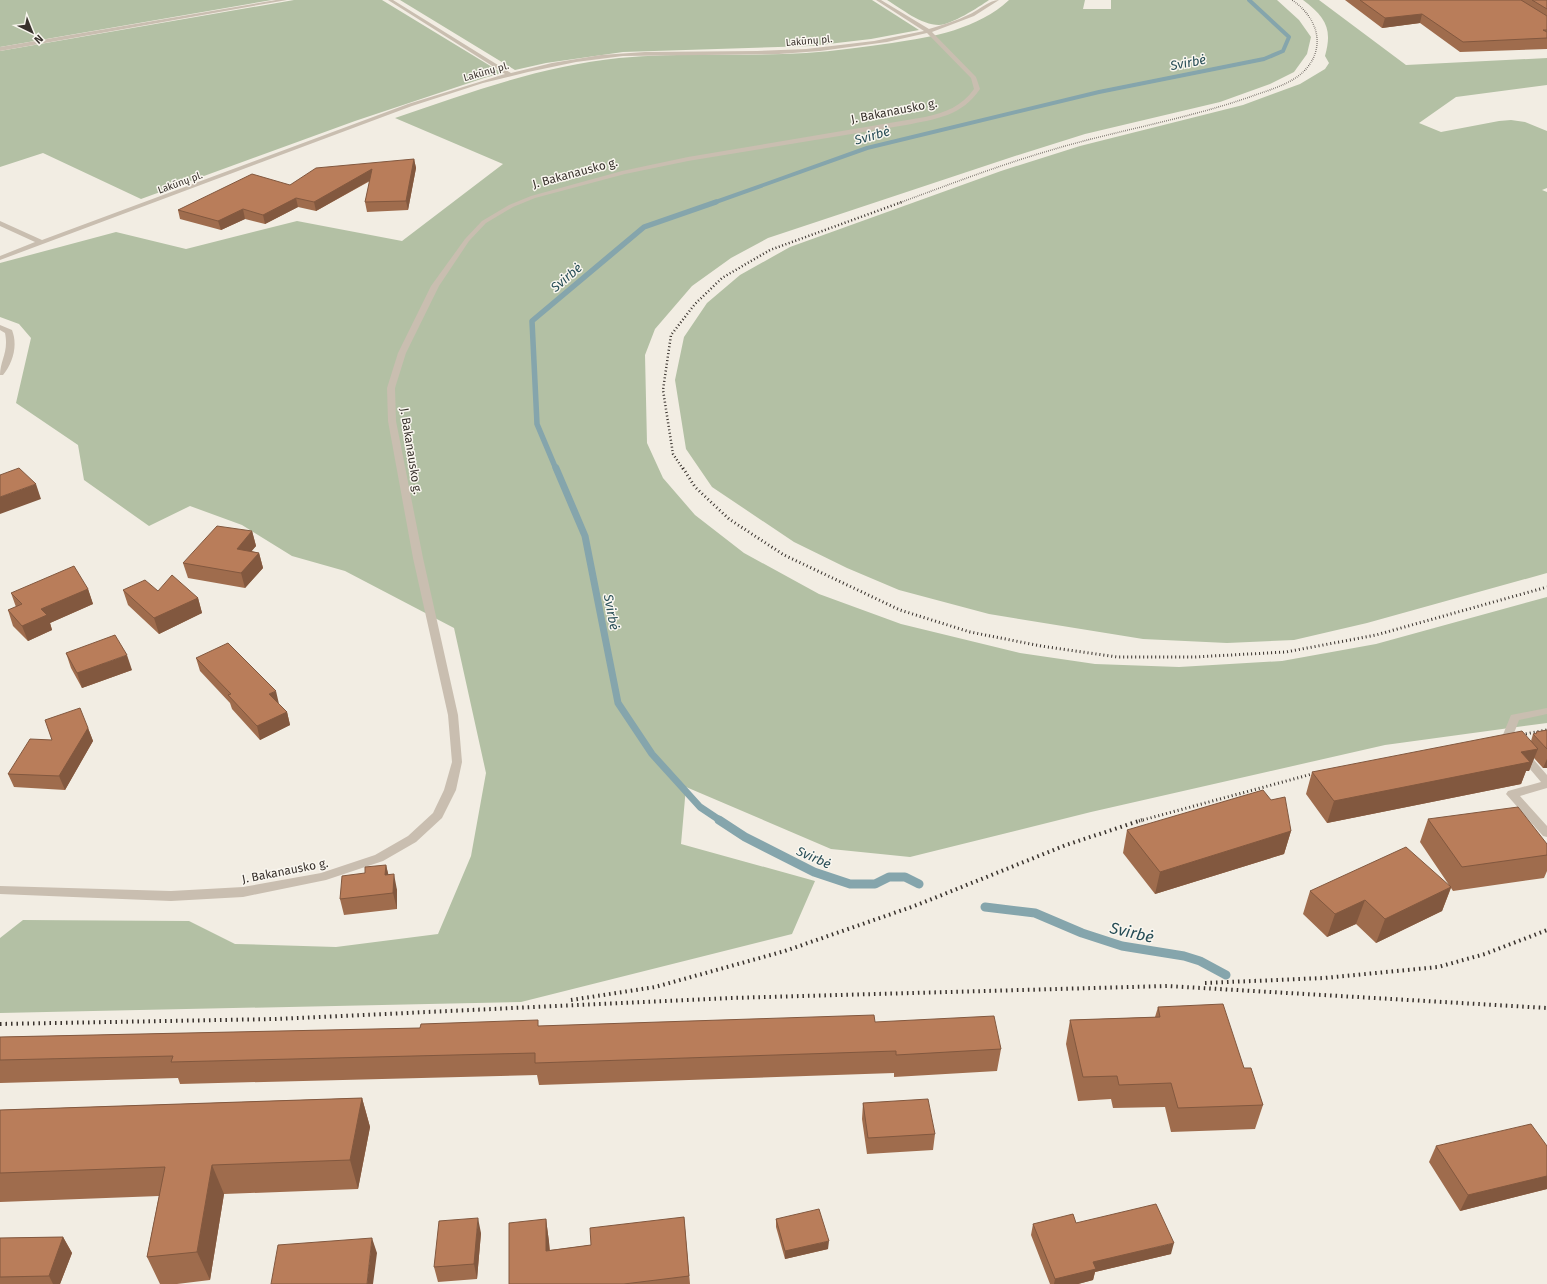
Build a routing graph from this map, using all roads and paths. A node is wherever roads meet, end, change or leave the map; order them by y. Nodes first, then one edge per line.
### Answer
1 (285, 0) edge
2 (390, 0) edge
3 (878, 0) edge
4 (997, 0) edge
5 (928, 31) junction
6 (0, 49) edge
7 (509, 74) junction
8 (0, 223) edge
9 (42, 243) junction
10 (0, 258) edge
11 (0, 327) edge
12 (0, 373) edge
13 (1547, 711) edge
14 (1547, 783) edge
15 (1547, 833) edge
16 (0, 890) edge

1 - 6 street
2 - 7 street
3 - 5 street
4 - 5 street, Lakūnų pl.
5 - 7 street, Lakūnų pl.
5 - 16 street, J. Bakanausko g.
7 - 9 street, Lakūnų pl.
8 - 9 street
9 - 10 street, Lakūnų pl.
11 - 12 street
13 - 14 street
14 - 15 street

